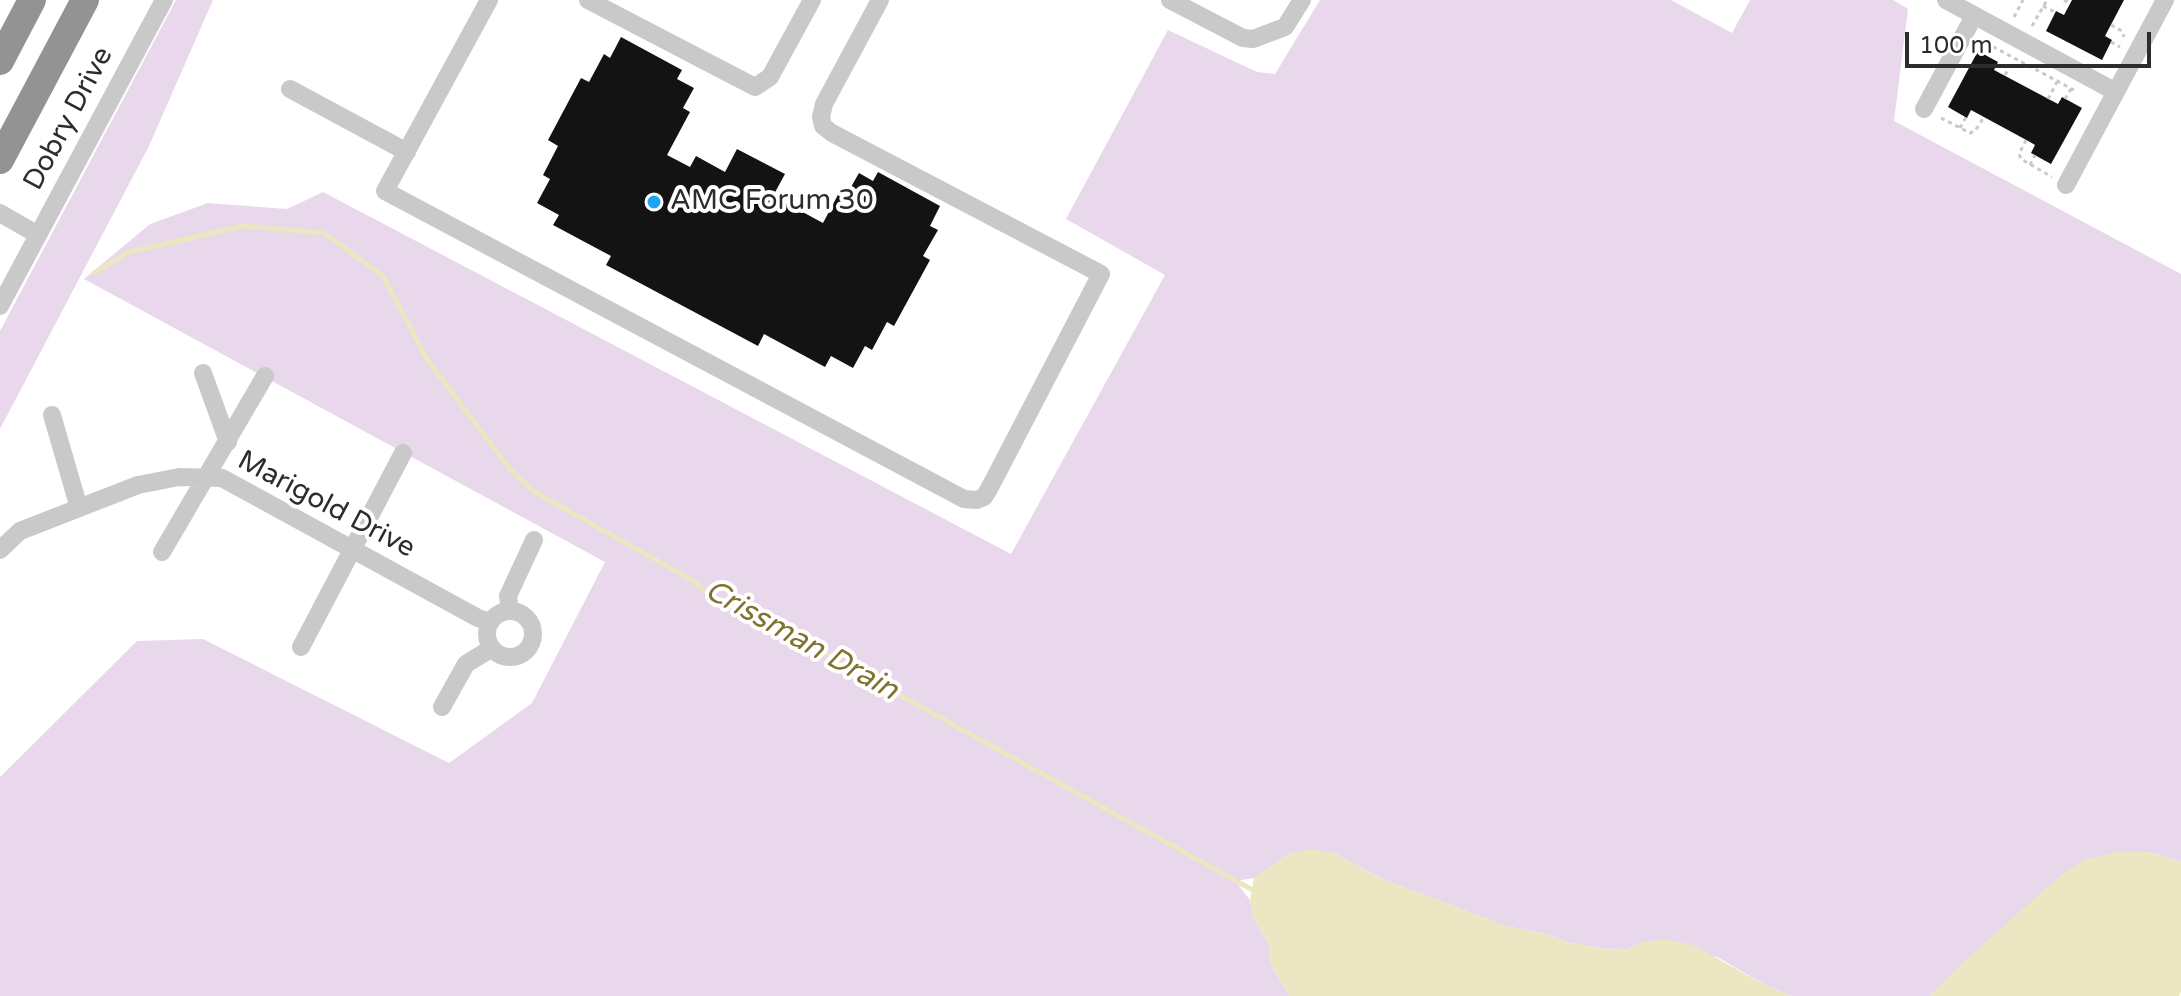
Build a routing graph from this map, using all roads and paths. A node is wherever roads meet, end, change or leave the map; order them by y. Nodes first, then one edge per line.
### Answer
1 (32, 0) edge
2 (85, 0) edge
3 (106, 0) edge
4 (164, 0) edge
5 (489, 0) edge
6 (588, 0) edge
7 (812, 0) edge
8 (880, 0) edge
9 (1170, 0) edge
10 (1302, 0) edge
11 (1946, 0) edge
12 (2023, 0) edge
13 (2047, 0) edge
14 (2064, 0) edge
15 (2165, 0) edge
16 (2070, 3) dead end
17 (2043, 6) junction
18 (2055, 12) dead end
19 (1974, 16) junction
20 (2111, 25) dead end
21 (2009, 27) dead end
22 (2027, 37) dead end
23 (1982, 40) dead end
24 (2111, 42) dead end
25 (2120, 47) junction
26 (2001, 53) junction
27 (2116, 56) dead end
28 (2014, 60) junction
29 (0, 61) edge
30 (1996, 61) dead end
31 (2005, 75) dead end
32 (2057, 82) junction
33 (290, 89) dead end
34 (2071, 89) junction
35 (2080, 92) dead end
36 (2116, 92) junction
37 (2048, 99) dead end
38 (2065, 99) dead end
39 (1932, 113) joint
40 (1966, 117) dead end
41 (1984, 117) dead end
42 (1960, 128) junction
43 (2026, 140) dead end
44 (5, 150) edge
45 (407, 152) junction
46 (2035, 155) dead end
47 (2030, 165) junction
48 (2062, 183) joint
49 (7, 217) edge
50 (38, 235) junction
51 (0, 306) edge
52 (203, 373) dead end
53 (265, 376) dead end
54 (52, 415) dead end
55 (228, 442) junction
56 (403, 453) dead end
57 (208, 478) junction
58 (79, 508) junction
59 (534, 540) dead end
60 (0, 550) edge
61 (352, 550) junction
62 (162, 552) dead end
63 (510, 611) junction
64 (490, 622) junction
65 (301, 647) dead end
66 (492, 648) junction
67 (442, 707) dead end

1 - 29 highway
2 - 44 highway
3 - 44 highway
4 - 50 street, Dobry Drive
5 - 45 street
6 - 7 street
8 - 45 street
9 - 10 street
11 - 19 street
12 - 21 path
13 - 17 path
14 - 16 path
15 - 36 street
17 - 18 path
17 - 22 path
19 - 36 street
19 - 39 street
20 - 25 path
23 - 26 path
24 - 25 path
25 - 27 path
26 - 28 path
26 - 30 path
28 - 31 path
28 - 32 path
32 - 34 path
32 - 37 path
33 - 45 street
34 - 35 path
34 - 38 path
36 - 48 street
39 - 42 path
40 - 42 path
41 - 42 path
43 - 47 path
46 - 47 path
47 - 48 path
49 - 50 street
50 - 51 street, Dobry Drive
52 - 55 street
53 - 55 street
54 - 58 street
55 - 57 street
56 - 61 street
57 - 58 street, Marigold Drive
57 - 61 street, Marigold Drive
57 - 62 street
58 - 60 street, Marigold Drive
59 - 63 street
61 - 64 street, Marigold Drive
61 - 65 street
63 - 64 street
63 - 66 street
64 - 66 street
66 - 67 street

